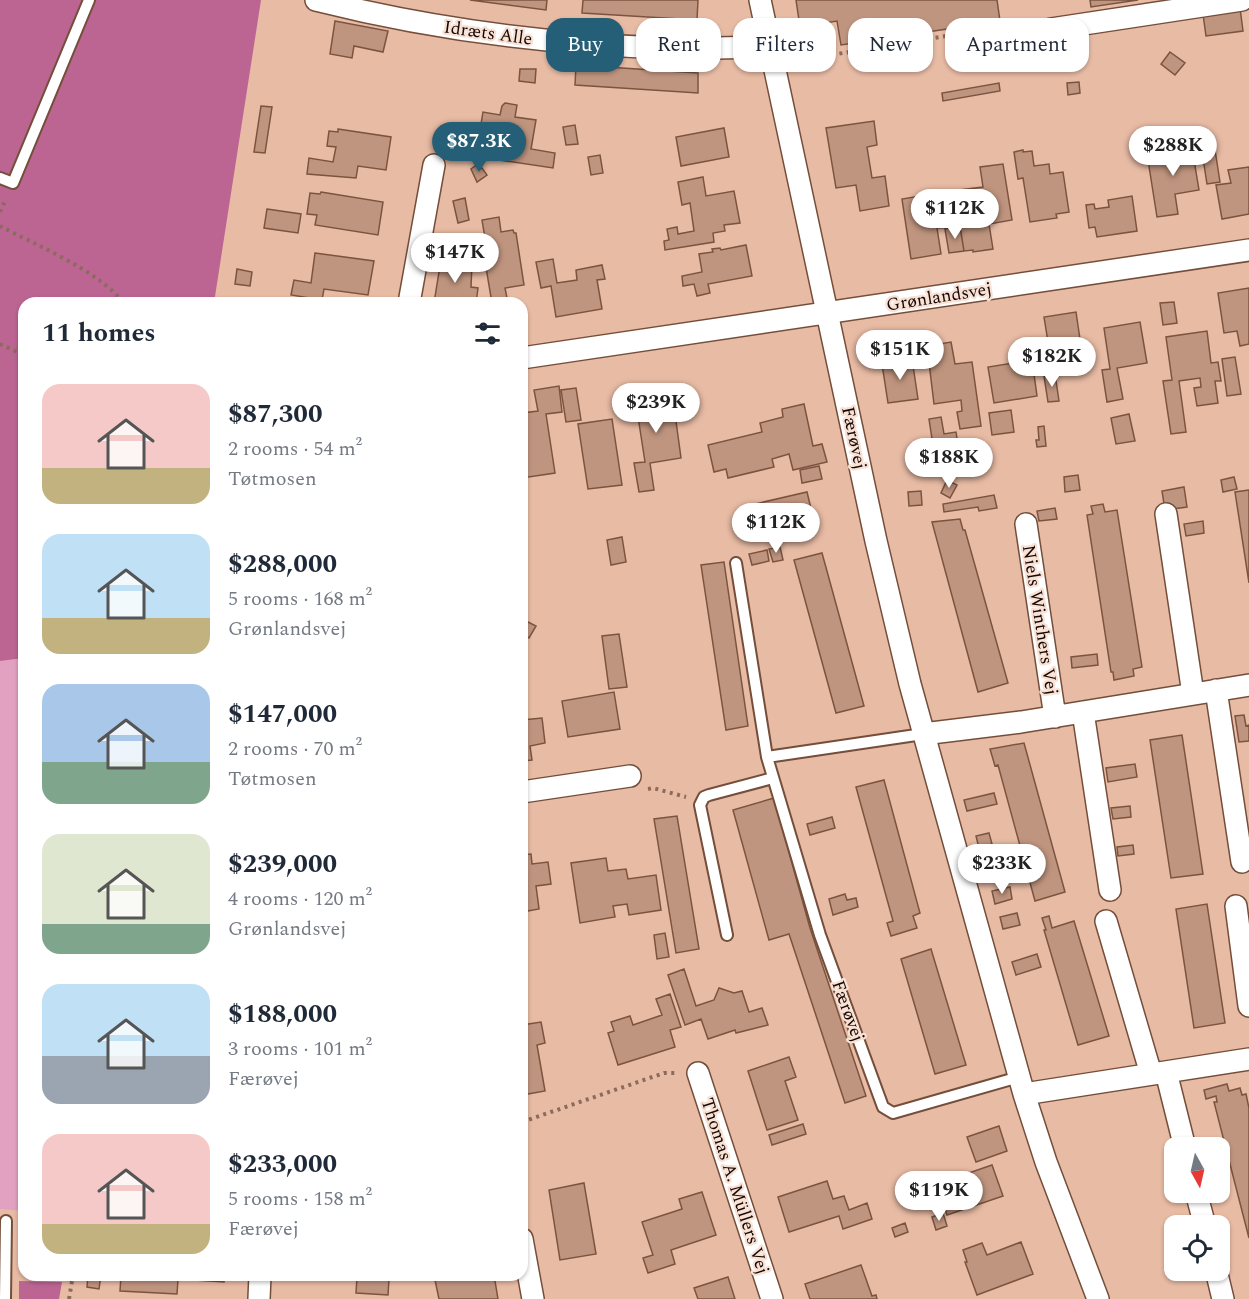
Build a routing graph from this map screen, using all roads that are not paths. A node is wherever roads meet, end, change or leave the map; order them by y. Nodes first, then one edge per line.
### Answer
1 (88, 0) edge
2 (316, 0) edge
3 (760, 0) edge
4 (1242, 0) edge
5 (764, 18) edge
6 (1089, 19) edge
7 (733, 53) edge
8 (775, 72) edge
9 (434, 165) dead end
10 (0, 178) edge
11 (1249, 250) edge
12 (411, 297) edge
13 (827, 314) junction
14 (528, 356) edge
15 (1166, 514) dead end
16 (1026, 524) dead end
17 (736, 563) dead end
18 (1249, 685) edge
19 (1216, 690) junction
20 (1193, 694) junction
21 (1083, 712) junction
22 (1055, 717) junction
23 (923, 734) junction
24 (767, 757) junction
25 (630, 776) road end
26 (773, 778) junction
27 (528, 791) edge
28 (1242, 862) dead end
29 (1110, 890) dead end
30 (1236, 906) dead end
31 (1106, 921) dead end
32 (727, 935) dead end
33 (1249, 1006) edge
34 (1249, 1059) edge
35 (698, 1073) road end
36 (1158, 1073) junction
37 (1022, 1085) junction
38 (1181, 1137) edge
39 (6, 1221) dead end
40 (528, 1272) edge
41 (260, 1281) edge
42 (1219, 1281) edge
43 (5, 1299) edge
44 (259, 1299) edge
45 (533, 1299) edge
46 (772, 1299) edge
47 (1098, 1299) edge
48 (1223, 1299) edge

1 - 10 lane
2 - 7 street, Idræts Alle
3 - 5 street, Færøvej
4 - 6 street
8 - 13 street, Færøvej
9 - 12 street
11 - 13 street, Grønlandsvej
13 - 14 street, Grønlandsvej
13 - 23 street, Færøvej
15 - 20 street
16 - 22 street, Niels Winthers Vej
17 - 24 lane, Færøvej
18 - 19 street, Niels Winthers Vej
19 - 20 street, Niels Winthers Vej
19 - 28 street
20 - 21 street, Niels Winthers Vej
21 - 22 street, Niels Winthers Vej
21 - 29 street
22 - 23 street, Niels Winthers Vej
23 - 24 lane
23 - 37 street, Færøvej
24 - 26 lane, Færøvej
25 - 27 street
26 - 32 lane
26 - 37 lane, Færøvej
30 - 33 street
31 - 36 street
34 - 36 street
35 - 46 street, Thomas A. Müllers Vej
36 - 37 street
36 - 38 street
37 - 47 street, Færøvej
39 - 43 lane
40 - 45 street
41 - 44 street
42 - 48 street

